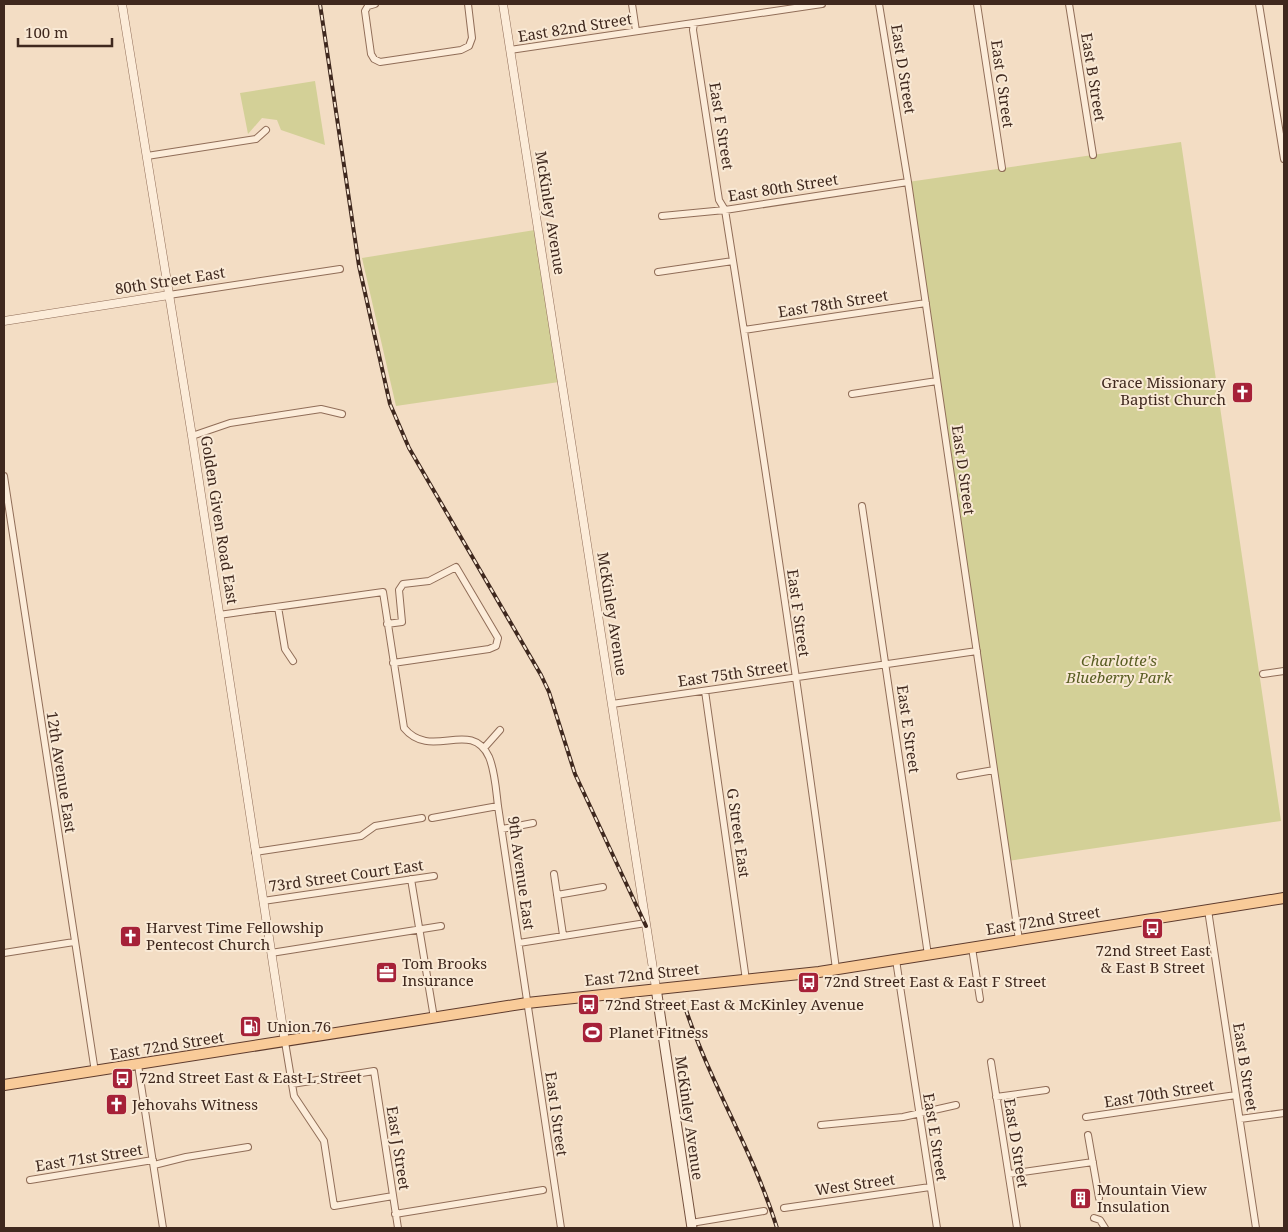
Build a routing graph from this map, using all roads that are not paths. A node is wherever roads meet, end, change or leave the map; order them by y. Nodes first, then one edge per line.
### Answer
1 (122, 4) edge
2 (375, 4) edge
3 (468, 4) edge
4 (503, 4) edge
5 (632, 4) edge
6 (822, 4) edge
7 (879, 4) edge
8 (977, 4) edge
9 (1069, 4) edge
10 (1259, 4) edge
11 (694, 23) junction
12 (636, 31) junction
13 (510, 50) junction
14 (1282, 129) edge
15 (266, 130) dead end
16 (1093, 155) dead end
17 (147, 156) junction
18 (1284, 160) edge
19 (1002, 168) dead end
20 (908, 182) junction
21 (725, 210) junction
22 (662, 216) dead end
23 (733, 261) junction
24 (340, 269) dead end
25 (658, 272) dead end
26 (169, 294) junction
27 (926, 303) junction
28 (4, 321) edge
29 (744, 330) junction
30 (937, 381) junction
31 (852, 394) dead end
32 (342, 414) dead end
33 (192, 436) junction
34 (4, 476) edge
35 (862, 506) dead end
36 (278, 607) junction
37 (219, 616) junction
38 (387, 624) junction
39 (977, 650) junction
40 (294, 661) dead end
41 (393, 663) junction
42 (886, 664) junction
43 (1284, 670) edge
44 (1263, 674) dead end
45 (795, 678) junction
46 (705, 691) junction
47 (612, 704) junction
48 (500, 730) dead end
49 (484, 748) junction
50 (994, 770) junction
51 (960, 776) dead end
52 (498, 806) junction
53 (422, 818) dead end
54 (432, 818) dead end
55 (533, 823) dead end
56 (502, 829) junction
57 (255, 852) junction
58 (554, 874) dead end
59 (434, 876) dead end
60 (412, 880) junction
61 (603, 887) dead end
62 (557, 895) junction
63 (1284, 898) edge
64 (262, 902) junction
65 (1208, 910) junction
66 (646, 923) junction
67 (441, 926) dead end
68 (420, 930) junction
69 (563, 935) junction
70 (1019, 940) junction
71 (74, 942) junction
72 (518, 942) junction
73 (972, 948) junction
74 (4, 953) edge
75 (271, 953) junction
76 (928, 954) junction
77 (896, 960) junction
78 (836, 969) junction
79 (746, 980) junction
80 (656, 988) junction
81 (980, 999) dead end
82 (527, 1003) junction
83 (434, 1018) junction
84 (285, 1042) junction
85 (991, 1062) dead end
86 (138, 1065) junction
87 (95, 1072) junction
88 (292, 1084) junction
89 (4, 1085) edge
90 (1046, 1090) dead end
91 (1236, 1095) junction
92 (996, 1097) junction
93 (956, 1104) dead end
94 (918, 1113) junction
95 (1284, 1113) edge
96 (1086, 1118) dead end
97 (1240, 1119) junction
98 (821, 1125) dead end
99 (1088, 1135) dead end
100 (248, 1147) dead end
101 (1093, 1162) junction
102 (153, 1163) junction
103 (1009, 1174) junction
104 (30, 1180) dead end
105 (930, 1187) junction
106 (543, 1190) dead end
107 (393, 1196) junction
108 (1099, 1198) dead end
109 (784, 1208) dead end
110 (764, 1211) dead end
111 (395, 1214) junction
112 (1094, 1218) dead end
113 (692, 1226) edge
114 (163, 1228) edge
115 (398, 1228) edge
116 (561, 1228) edge
117 (937, 1228) edge
118 (1017, 1228) edge
119 (1105, 1228) edge
120 (1256, 1228) edge

1 - 17 street, Golden Given Road East
2 - 3 street
4 - 13 street, McKinley Avenue
5 - 12 street
6 - 11 street, East 82nd Street
7 - 20 street, East D Street
8 - 19 street, East C Street
9 - 16 street, East B Street
10 - 14 street
11 - 12 street, East 82nd Street
11 - 21 street, East F Street
12 - 13 street, East 82nd Street
13 - 47 street, McKinley Avenue
14 - 18 street
15 - 17 street
17 - 26 street, Golden Given Road East
20 - 21 street, East 80th Street
20 - 27 street, East D Street
21 - 22 street, East 80th Street
21 - 23 street, East F Street
23 - 25 street
23 - 29 street, East F Street
24 - 26 street, 80th Street East
26 - 28 street, 80th Street East
26 - 33 street, Golden Given Road East
27 - 29 street, East 78th Street
27 - 30 street, East D Street
29 - 45 street, East F Street
30 - 31 street
30 - 39 street, East D Street
32 - 33 street
33 - 37 street, Golden Given Road East
34 - 71 street, 12th Avenue East
35 - 42 street, East E Street
36 - 37 street
36 - 38 street
36 - 40 street
37 - 57 street, Golden Given Road East
38 - 41 street
38 - 41 street
39 - 42 street, East 75th Street
39 - 50 street, East D Street
41 - 49 street
42 - 45 street, East 75th Street
42 - 76 street, East E Street
43 - 44 street
45 - 46 street, East 75th Street
45 - 78 street, East F Street
46 - 47 street, East 75th Street
46 - 79 street, G Street East
47 - 66 street, McKinley Avenue
48 - 49 street
49 - 52 street, 9th Avenue East
50 - 51 street
50 - 70 street, East D Street
52 - 54 street
52 - 56 street, 9th Avenue East
53 - 57 street
55 - 56 street
56 - 72 street, 9th Avenue East
57 - 64 street, Golden Given Road East
58 - 62 street
59 - 60 street, 73rd Street Court East
60 - 64 street, 73rd Street Court East
60 - 68 street
61 - 62 street
62 - 69 street
63 - 65 main road, East 72nd Street
64 - 75 street, Golden Given Road East
65 - 70 main road, East 72nd Street
65 - 91 street, East B Street
66 - 69 street
66 - 80 street, McKinley Avenue
67 - 68 street
68 - 75 street
68 - 83 street
69 - 72 street
70 - 73 main road, East 72nd Street
71 - 74 street
71 - 87 street, 12th Avenue East
72 - 82 street, 9th Avenue East
73 - 76 main road, East 72nd Street
73 - 81 street
75 - 84 street, Golden Given Road East
76 - 77 main road, East 72nd Street
77 - 78 main road, East 72nd Street
77 - 94 street, East E Street
78 - 79 main road, East 72nd Street
79 - 80 main road, East 72nd Street
80 - 82 main road, East 72nd Street
80 - 113 main road, McKinley Avenue
82 - 83 main road, East 72nd Street
82 - 116 street, East I Street
83 - 84 main road, East 72nd Street
84 - 86 main road, East 72nd Street
84 - 88 street
85 - 92 street, East D Street
86 - 87 main road, East 72nd Street
86 - 102 street
87 - 89 main road, East 72nd Street
88 - 107 street
88 - 107 street, East J Street
90 - 92 street
91 - 96 street, East 70th Street
91 - 97 street, East B Street
92 - 103 street, East D Street
93 - 94 street
94 - 98 street
94 - 105 street, East E Street
95 - 97 street
97 - 120 street, East B Street
99 - 101 street
100 - 102 street, East 71st Street
101 - 103 street
101 - 108 street
102 - 104 street, East 71st Street
102 - 114 street
103 - 118 street, East D Street
105 - 109 street, West Street
105 - 117 street, East E Street
106 - 111 street
107 - 111 street, East J Street
110 - 113 street
111 - 115 street, East J Street
112 - 119 street

